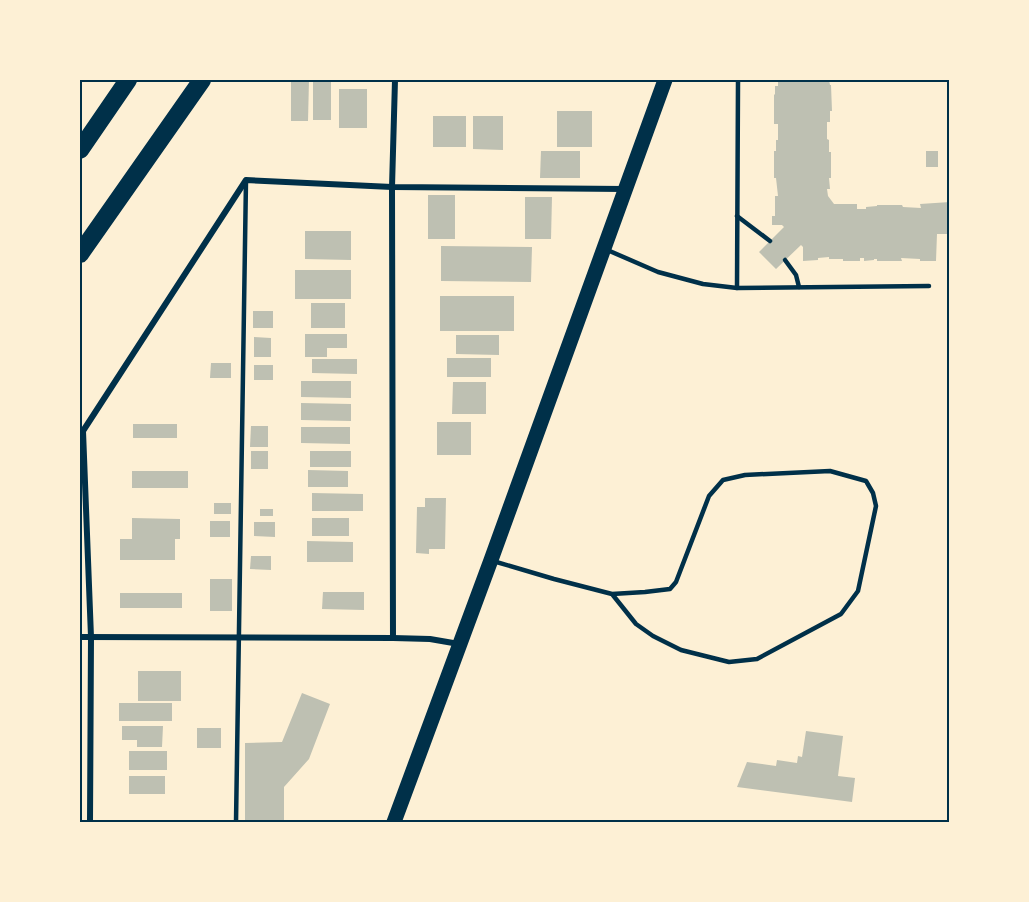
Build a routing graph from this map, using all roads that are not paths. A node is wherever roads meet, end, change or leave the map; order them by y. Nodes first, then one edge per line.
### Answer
1 (128, 80) edge
2 (202, 80) edge
3 (395, 80) edge
4 (665, 80) edge
5 (738, 82) dead end
6 (80, 150) edge
7 (246, 180) junction
8 (392, 187) junction
9 (624, 189) junction
10 (737, 216) junction
11 (770, 241) dead end
12 (603, 248) junction
13 (80, 254) edge
14 (785, 260) dead end
15 (929, 286) dead end
16 (799, 287) junction
17 (737, 288) junction
18 (491, 560) junction
19 (612, 594) junction
20 (91, 637) junction
21 (240, 637) junction
22 (80, 638) edge
23 (393, 638) junction
24 (460, 645) junction
25 (90, 822) edge
26 (236, 822) edge
27 (394, 822) edge

1 - 6 highway
2 - 13 highway
3 - 8 street
4 - 9 main road
5 - 10 lane
7 - 8 street
7 - 20 street
7 - 21 lane
8 - 9 street
8 - 23 street
9 - 12 main road
10 - 11 lane
10 - 17 lane
12 - 17 lane
12 - 18 main road
14 - 16 lane
15 - 16 lane
16 - 17 lane
18 - 19 lane
18 - 24 main road
19 - 19 lane
20 - 21 street
20 - 22 street
20 - 25 street
21 - 23 street
21 - 26 lane
23 - 24 street
24 - 27 main road

